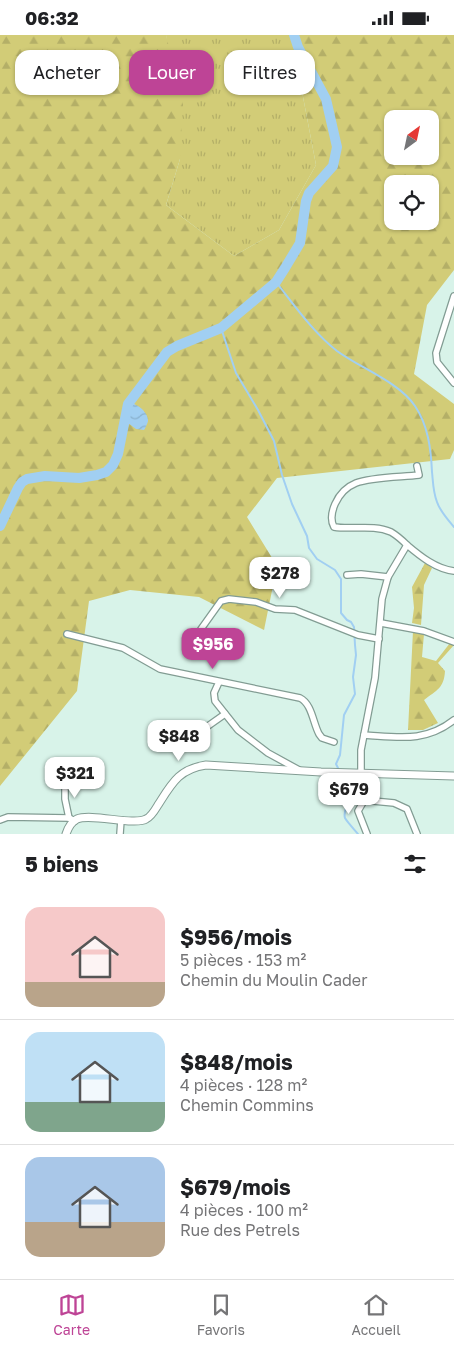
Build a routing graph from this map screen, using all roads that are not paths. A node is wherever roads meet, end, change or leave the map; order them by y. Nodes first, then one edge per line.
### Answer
1 (454, 296) edge
2 (454, 383) edge
3 (417, 466) dead end
4 (407, 545) junction
5 (454, 571) edge
6 (347, 575) dead end
7 (388, 577) junction
8 (381, 623) junction
9 (202, 629) dead end
10 (67, 634) dead end
11 (379, 639) junction
12 (454, 642) edge
13 (219, 682) junction
14 (226, 714) junction
15 (454, 720) edge
16 (208, 726) dead end
17 (364, 735) junction
18 (334, 742) dead end
19 (299, 771) junction
20 (363, 773) junction
21 (454, 775) edge
22 (65, 782) dead end
23 (365, 793) junction
24 (0, 820) edge
25 (72, 820) junction
26 (121, 821) junction
27 (66, 834) edge
28 (120, 834) edge
29 (367, 834) edge
30 (417, 834) edge

1 - 2 street
3 - 4 street
4 - 5 street
4 - 7 street
6 - 7 street
7 - 8 street
8 - 11 street
8 - 12 street
9 - 11 street
10 - 13 street
11 - 17 street
13 - 14 street
13 - 18 street
14 - 16 street
14 - 19 street
15 - 17 street
17 - 20 street
19 - 20 street
19 - 26 street
20 - 21 street
20 - 23 street
22 - 25 street
23 - 29 street
23 - 30 street
24 - 25 street
25 - 26 street
25 - 27 street
26 - 28 street

